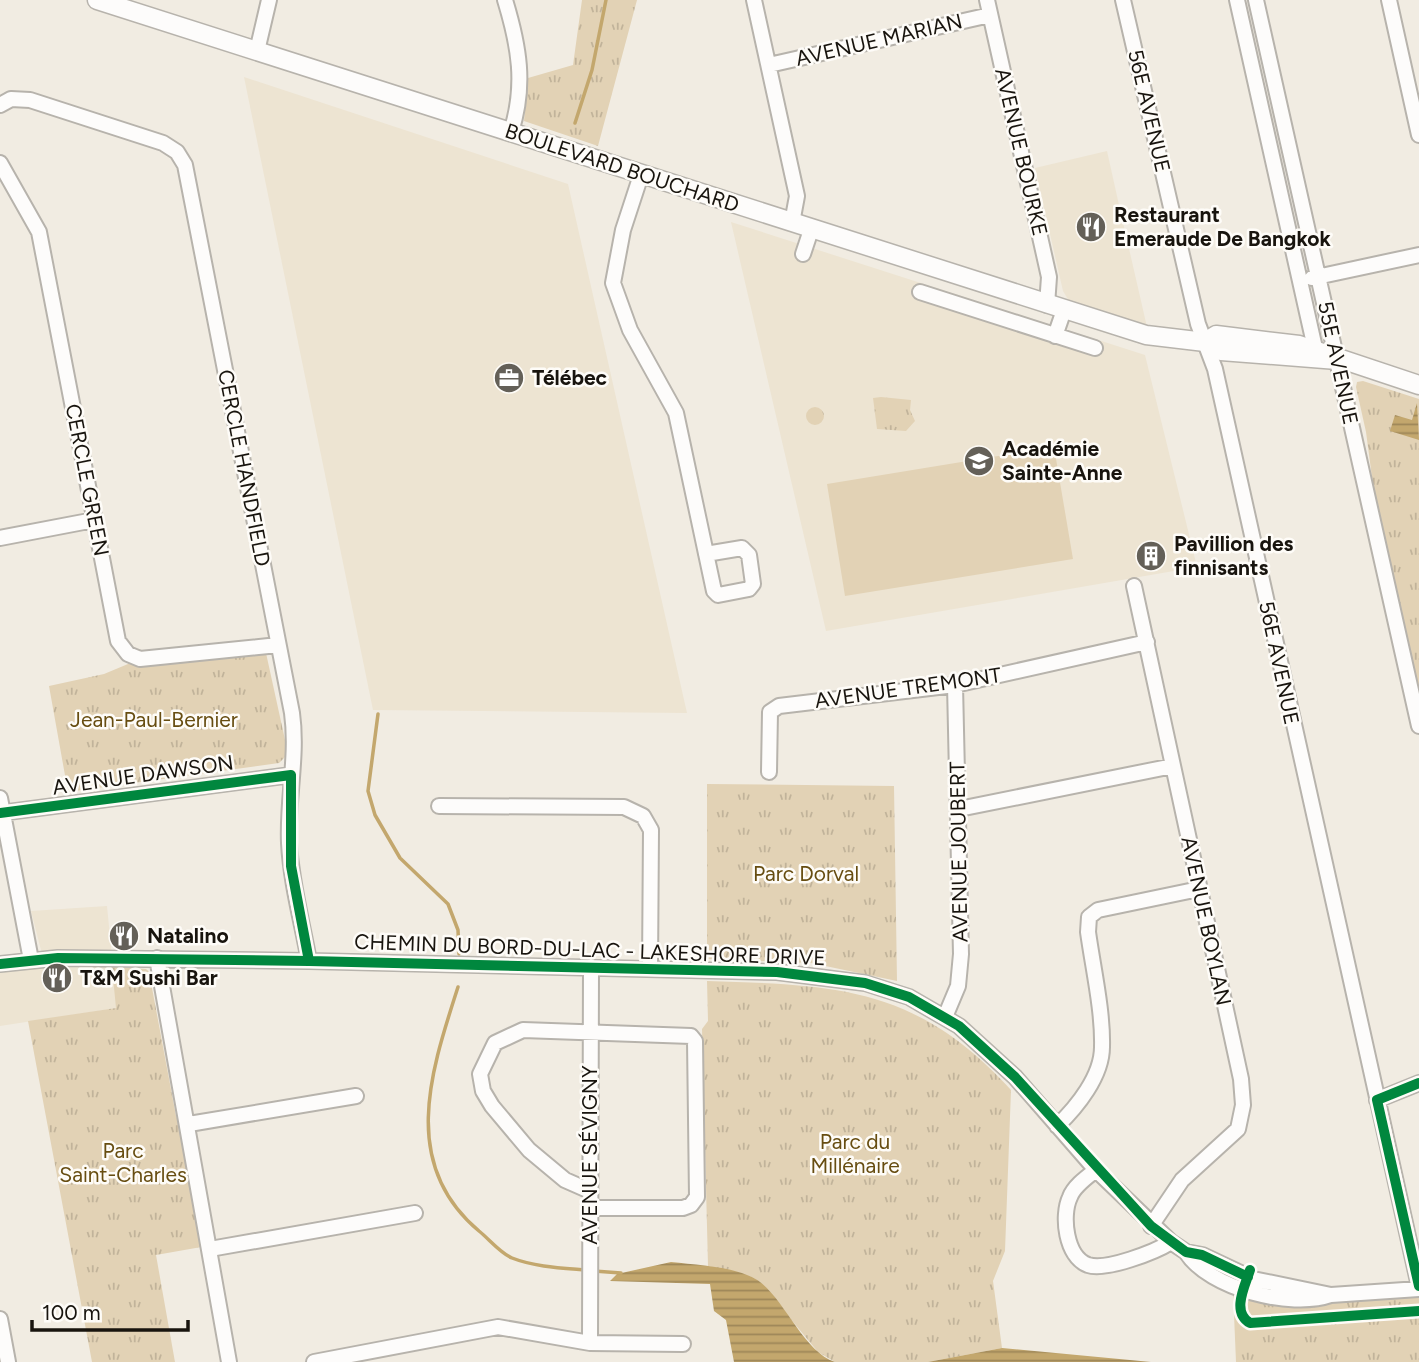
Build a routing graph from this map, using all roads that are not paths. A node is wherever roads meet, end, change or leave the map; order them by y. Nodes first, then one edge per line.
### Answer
1 (97, 0) edge
2 (269, 0) edge
3 (505, 0) edge
4 (754, 0) edge
5 (986, 0) edge
6 (1123, 0) edge
7 (1237, 0) edge
8 (1256, 0) edge
9 (1389, 0) edge
10 (990, 15) junction
11 (257, 51) junction
12 (769, 65) junction
13 (6, 102) edge
14 (511, 132) junction
15 (1419, 135) edge
16 (0, 163) edge
17 (641, 175) junction
18 (792, 223) junction
19 (811, 230) junction
20 (803, 254) dead end
21 (1419, 255) edge
22 (1318, 277) junction
23 (1300, 281) junction
24 (920, 292) dead end
25 (1056, 308) junction
26 (1055, 336) junction
27 (1205, 342) junction
28 (1095, 348) dead end
29 (1316, 355) junction
30 (1337, 360) junction
31 (1419, 385) edge
32 (94, 520) junction
33 (0, 538) edge
34 (706, 554) dead end
35 (1134, 586) dead end
36 (1147, 642) junction
37 (278, 645) junction
38 (955, 685) junction
39 (1419, 726) edge
40 (1173, 766) junction
41 (769, 772) dead end
42 (290, 775) junction
43 (439, 806) dead end
44 (1, 808) edge
45 (959, 809) junction
46 (1199, 889) junction
47 (157, 959) junction
48 (31, 960) junction
49 (309, 961) junction
50 (0, 964) edge
51 (591, 967) junction
52 (650, 968) junction
53 (945, 1017) junction
54 (591, 1032) junction
55 (1419, 1083) edge
56 (356, 1096) dead end
57 (1377, 1100) junction
58 (189, 1124) junction
59 (1057, 1126) junction
60 (1096, 1170) junction
61 (590, 1191) junction
62 (590, 1208) junction
63 (415, 1213) dead end
64 (1151, 1226) junction
65 (1171, 1242) junction
66 (210, 1249) junction
67 (1419, 1288) edge
68 (0, 1319) edge
69 (590, 1343) junction
70 (683, 1344) dead end
71 (8, 1362) edge
72 (229, 1362) edge
73 (314, 1362) edge

1 - 11 main road, BOULEVARD BOUCHARD
2 - 11 street
3 - 14 street
4 - 12 street
5 - 10 street, AVENUE BOURKE
6 - 27 street, 56E AVENUE
7 - 23 street, 55E AVENUE
8 - 22 street, 55E AVENUE
9 - 15 street
10 - 12 street, AVENUE MARIAN
10 - 25 street, AVENUE BOURKE
11 - 14 main road, BOULEVARD BOUCHARD
12 - 18 street
13 - 37 street, CERCLE HANDFIELD
14 - 17 main road, BOULEVARD BOUCHARD
16 - 32 street, CERCLE GREEN
17 - 18 main road, BOULEVARD BOUCHARD
17 - 34 street
18 - 19 main road, BOULEVARD BOUCHARD
19 - 20 street
19 - 25 main road, BOULEVARD BOUCHARD
21 - 22 street
22 - 23 street
22 - 30 street, 55E AVENUE
23 - 29 street, 55E AVENUE
24 - 26 street
25 - 26 street, AVENUE BOURKE
25 - 27 main road, BOULEVARD BOUCHARD
26 - 28 street
27 - 29 main road, BOULEVARD BOUCHARD
27 - 57 street, 56E AVENUE
29 - 30 main road, BOULEVARD BOUCHARD
30 - 31 main road, BOULEVARD BOUCHARD
30 - 39 street, 55E AVENUE
32 - 33 street
32 - 37 street, CERCLE GREEN
35 - 36 street, AVENUE BOYLAN
36 - 38 street, AVENUE TREMONT
36 - 40 street, AVENUE BOYLAN
37 - 42 street, CERCLE HANDFIELD
38 - 41 street, AVENUE TREMONT
38 - 45 street, AVENUE JOUBERT
40 - 45 street
40 - 46 street, AVENUE BOYLAN
42 - 44 street, AVENUE DAWSON
42 - 49 street, CERCLE HANDFIELD
43 - 52 street
44 - 48 street
45 - 53 street, AVENUE JOUBERT
46 - 59 street
46 - 64 street, AVENUE BOYLAN
47 - 48 street, CHEMIN DU BORD-DU-LAC - LAKESHORE DRIVE
47 - 49 street, CHEMIN DU BORD-DU-LAC - LAKESHORE DRIVE
47 - 58 street
48 - 50 street, CHEMIN DU BORD-DU-LAC - LAKESHORE DRIVE
49 - 51 street, CHEMIN DU BORD-DU-LAC - LAKESHORE DRIVE
51 - 52 street, CHEMIN DU BORD-DU-LAC - LAKESHORE DRIVE
51 - 54 street, AVENUE SÉVIGNY
52 - 53 street, CHEMIN DU BORD-DU-LAC - LAKESHORE DRIVE
53 - 59 street, CHEMIN DU BORD-DU-LAC - LAKESHORE DRIVE
54 - 61 street, AVENUE SÉVIGNY
54 - 61 street
54 - 62 street
55 - 57 street
56 - 58 street
57 - 67 street, 56E AVENUE
58 - 66 street
59 - 60 street, CHEMIN DU BORD-DU-LAC - LAKESHORE DRIVE
60 - 64 street, CHEMIN DU BORD-DU-LAC - LAKESHORE DRIVE
60 - 65 street
61 - 62 street, AVENUE SÉVIGNY
62 - 69 street, AVENUE SÉVIGNY
63 - 66 street
64 - 65 street, CHEMIN DU BORD-DU-LAC - LAKESHORE DRIVE
65 - 67 street, CHEMIN DU BORD-DU-LAC - LAKESHORE DRIVE
66 - 72 street
68 - 71 street
69 - 70 street
69 - 73 street

